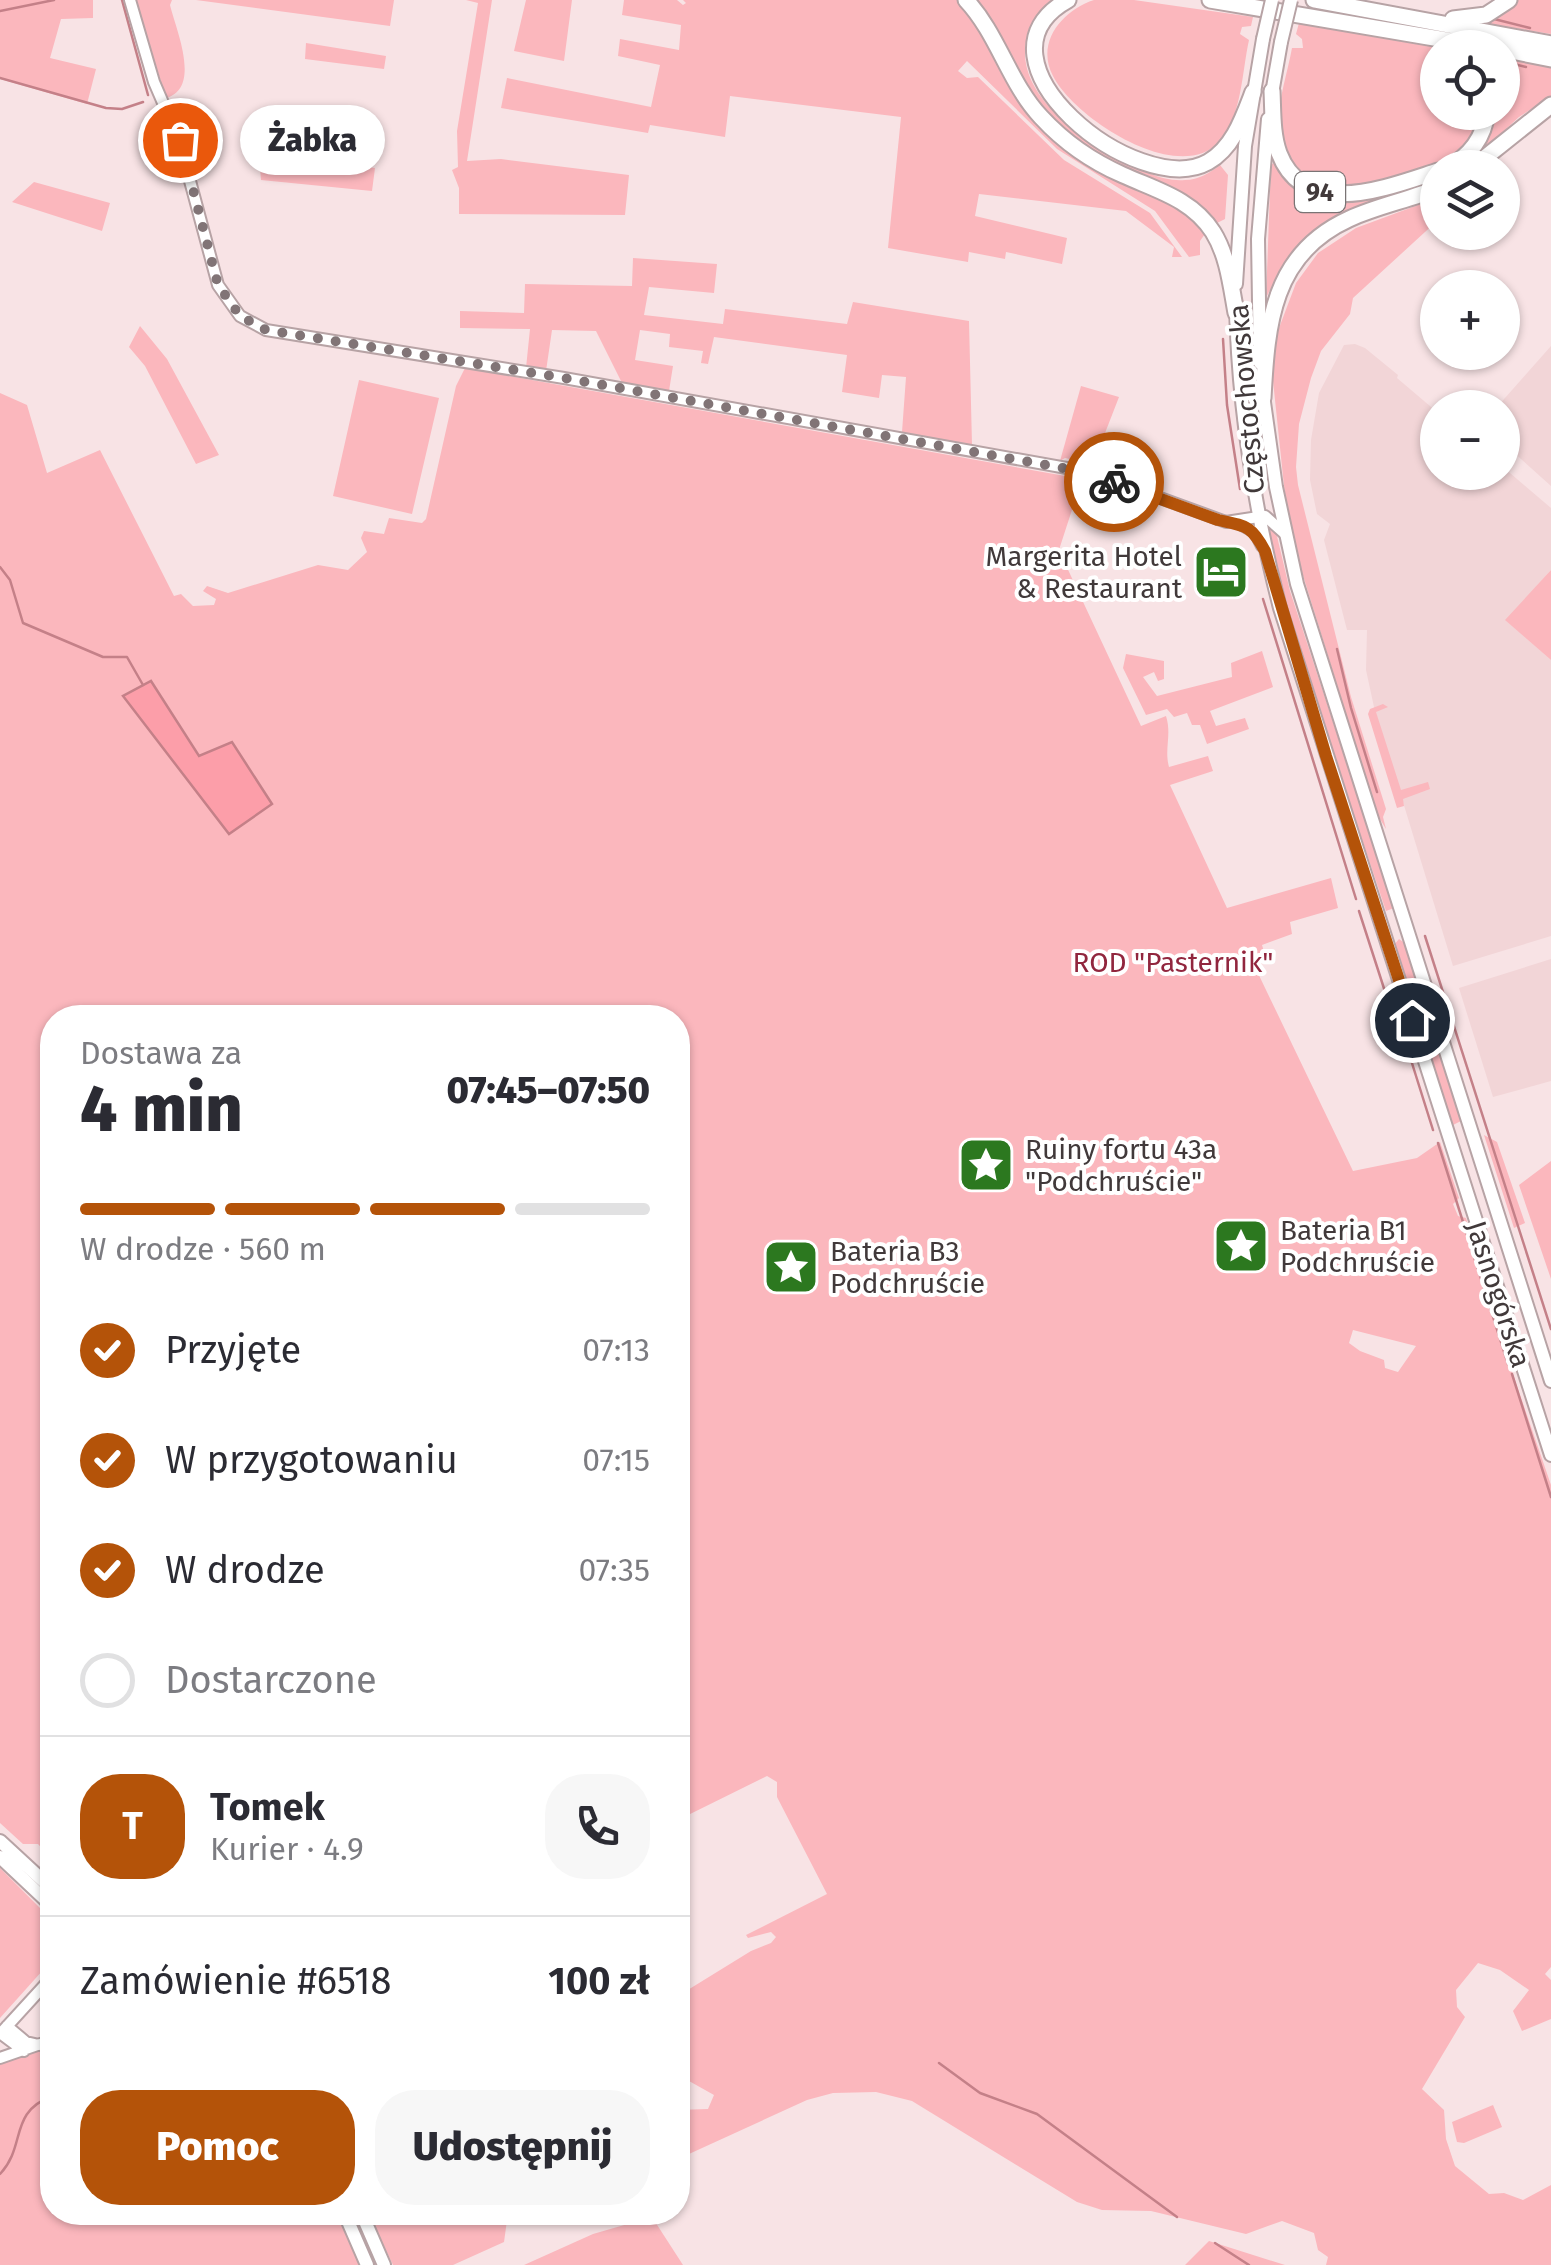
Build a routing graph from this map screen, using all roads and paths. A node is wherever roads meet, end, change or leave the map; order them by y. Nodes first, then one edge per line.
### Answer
1 (130, 0) edge
2 (966, 0) edge
3 (1068, 0) edge
4 (1210, 0) edge
5 (1272, 0) edge
6 (1291, 0) edge
7 (1314, 0) edge
8 (1508, 0) edge
9 (1404, 23) junction
10 (1429, 30) edge
11 (1420, 32) edge
12 (1551, 44) edge
13 (1520, 52) edge
14 (1551, 58) edge
15 (1272, 90) junction
16 (1252, 92) junction
17 (1551, 105) edge
18 (1495, 150) edge
19 (1420, 177) edge
20 (1420, 194) edge
21 (1236, 314) junction
22 (1263, 398) junction
23 (1258, 515) junction
24 (1234, 521) junction
25 (1286, 539) junction
26 (1265, 551) junction
27 (1470, 1125) joint
28 (1448, 1133) joint
29 (1544, 1360) junction
30 (1522, 1367) junction
31 (1551, 1380) edge
32 (1551, 1455) edge
33 (0, 1841) edge
34 (0, 1857) edge
35 (40, 1879) edge
36 (40, 1895) edge
37 (40, 1990) edge
38 (4, 2030) edge
39 (40, 2045) joint
40 (24, 2052) junction
41 (0, 2058) edge
42 (350, 2225) edge
43 (366, 2225) edge
44 (367, 2265) edge
45 (384, 2265) edge

1 - 24 street
2 - 21 highway
3 - 16 highway
4 - 9 highway
5 - 16 main road, Częstochowska, bridge
6 - 15 main road, Częstochowska / 94, bridge
7 - 9 highway
8 - 9 highway
9 - 10 highway
9 - 11 highway
9 - 12 highway
13 - 14 highway
15 - 19 highway, 94
15 - 22 main road, Częstochowska
16 - 21 main road, Częstochowska
17 - 18 highway
20 - 22 highway
21 - 23 main road, Częstochowska
22 - 25 main road, Częstochowska
23 - 24 street
23 - 25 street
23 - 26 main road, Częstochowska
24 - 26 street
25 - 27 main road, Częstochowska
26 - 28 main road, Częstochowska
27 - 29 main road, Jasnogórska
28 - 30 main road, Jasnogórska
29 - 30 main road
29 - 31 main road, Jasnogórska
30 - 32 main road, Jasnogórska
33 - 35 main road
34 - 36 main road
37 - 38 street
38 - 39 street
38 - 40 street
39 - 40 street
40 - 41 street
42 - 44 main road
43 - 45 main road

